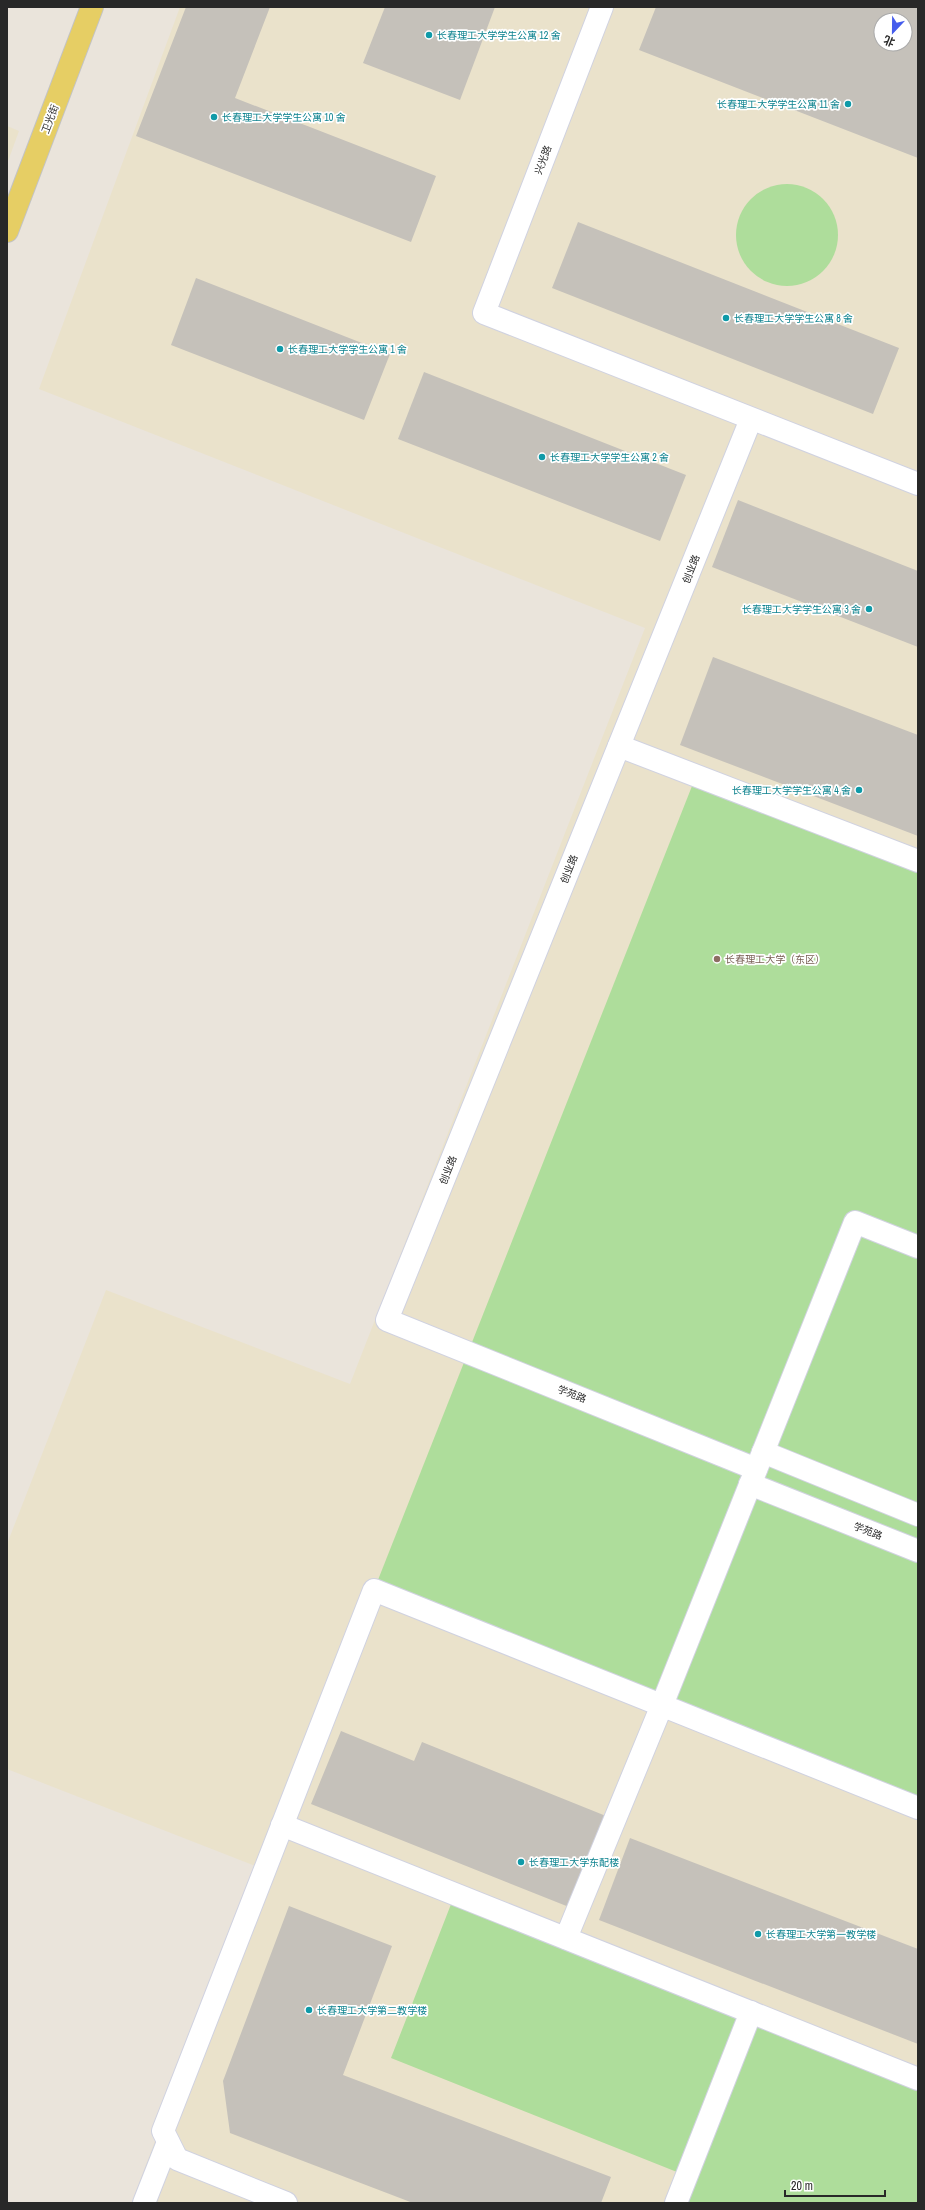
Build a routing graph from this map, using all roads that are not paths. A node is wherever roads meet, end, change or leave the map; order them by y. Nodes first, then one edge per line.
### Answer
1 (92, 7) edge
2 (602, 7) edge
3 (7, 231) edge
4 (751, 419) junction
5 (918, 484) edge
6 (619, 746) junction
7 (918, 861) edge
8 (918, 1247) edge
9 (387, 1320) joint
10 (757, 1468) junction
11 (918, 1515) edge
12 (918, 1551) edge
13 (662, 1705) junction
14 (918, 1808) edge
15 (282, 1825) junction
16 (566, 1938) junction
17 (751, 2012) junction
18 (918, 2078) edge
19 (168, 2142) junction
20 (144, 2203) edge
21 (286, 2203) edge
22 (676, 2203) edge

1 - 3 main road, 卫光街
2 - 4 lane, 兴光路
4 - 5 lane
4 - 6 lane, 创业路
6 - 7 lane
6 - 9 lane, 创业路
8 - 10 lane
9 - 10 lane, 学苑路
10 - 11 lane, 学苑路
10 - 12 lane, 学苑路
10 - 13 lane
13 - 14 lane
13 - 15 lane
13 - 16 lane
15 - 16 lane
15 - 19 lane
16 - 17 lane
17 - 18 lane
17 - 22 lane
19 - 20 lane
19 - 21 lane

